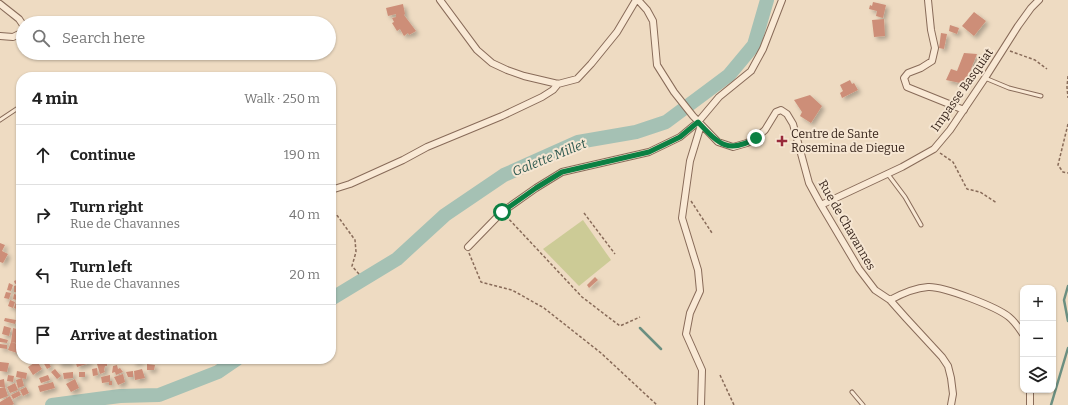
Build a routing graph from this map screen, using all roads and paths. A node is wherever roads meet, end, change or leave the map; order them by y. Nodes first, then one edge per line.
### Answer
1 (440, 0) edge
2 (637, 0) edge
3 (782, 0) edge
4 (928, 0) edge
5 (1039, 0) edge
6 (0, 4) edge
7 (16, 17) edge
8 (0, 36) edge
9 (16, 36) edge
10 (1004, 48) junction
11 (1048, 69) dead end
12 (1068, 76) edge
13 (985, 78) junction
14 (558, 84) junction
15 (1041, 96) dead end
16 (1068, 98) edge
17 (16, 109) edge
18 (964, 110) junction
19 (0, 120) edge
20 (700, 123) junction
21 (1068, 124) edge
22 (934, 149) junction
23 (1068, 173) edge
24 (887, 174) junction
25 (336, 188) edge
26 (685, 193) junction
27 (997, 203) dead end
28 (821, 205) junction
29 (502, 212) junction
30 (584, 213) dead end
31 (336, 214) edge
32 (921, 225) dead end
33 (712, 233) dead end
34 (468, 247) joint
35 (615, 254) dead end
36 (359, 274) dead end
37 (890, 300) junction
38 (640, 318) dead end
39 (1020, 330) edge
40 (720, 375) dead end
41 (852, 392) dead end
42 (1030, 393) edge
43 (657, 405) edge
44 (701, 405) edge
45 (734, 405) edge
46 (863, 405) edge
47 (951, 405) edge
48 (1030, 405) edge

1 - 14 street
2 - 14 street
2 - 20 street, Rue de Chavannes
3 - 20 street
4 - 18 street
5 - 10 street, Impasse Basquiat
6 - 7 street
8 - 9 street
10 - 11 path
10 - 13 street, Impasse Basquiat
12 - 16 path
13 - 15 lane
13 - 18 street, Impasse Basquiat
14 - 25 street
17 - 19 lane
18 - 22 street, Impasse Basquiat
20 - 26 street
20 - 28 street, Rue de Chavannes
20 - 29 street
21 - 23 path
22 - 24 street, Impasse Basquiat
22 - 27 path
24 - 28 street, Impasse Basquiat
24 - 32 lane
26 - 33 path
26 - 44 street
28 - 37 street, Rue de Chavannes
29 - 34 street
29 - 38 path
30 - 35 path
31 - 36 path
34 - 43 path
37 - 39 street
37 - 47 street, Rue de Chavannes
40 - 45 path
41 - 46 lane
42 - 48 street

